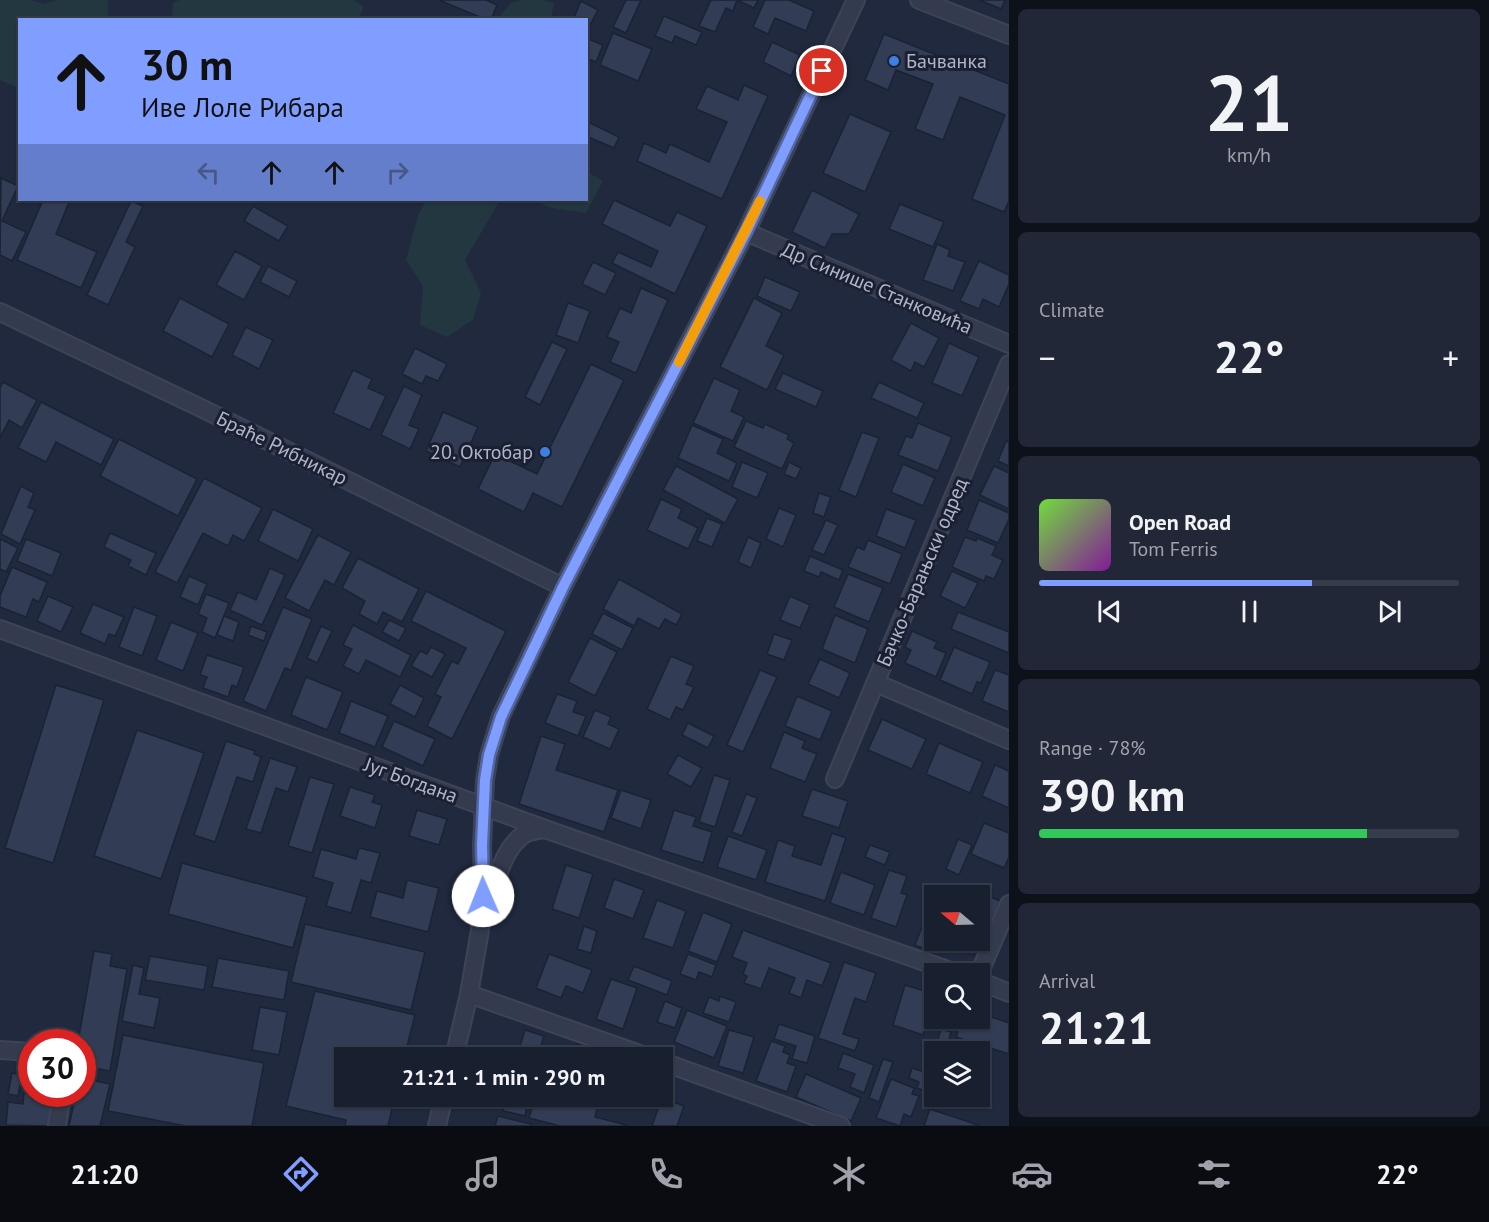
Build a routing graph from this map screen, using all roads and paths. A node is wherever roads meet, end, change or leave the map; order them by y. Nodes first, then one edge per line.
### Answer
1 (856, 0) edge
2 (919, 0) edge
3 (1009, 34) edge
4 (746, 232) junction
5 (0, 312) edge
6 (1009, 344) edge
7 (1009, 364) edge
8 (563, 587) junction
9 (0, 629) edge
10 (876, 683) junction
11 (1009, 740) edge
12 (835, 779) dead end
13 (483, 806) junction
14 (545, 829) junction
15 (1009, 904) edge
16 (480, 930) junction
17 (927, 963) edge
18 (984, 963) edge
19 (990, 985) edge
20 (1009, 993) edge
21 (469, 994) junction
22 (457, 1047) edge
23 (620, 1047) edge
24 (0, 1050) edge
25 (18, 1051) edge
26 (673, 1066) edge
27 (60, 1107) edge
28 (441, 1107) edge
29 (57, 1126) edge
30 (437, 1126) edge
31 (841, 1126) edge

1 - 4 street
2 - 3 street
4 - 6 street, Др Синише Станковића
4 - 8 street
5 - 8 street, Браће Рибникар
7 - 10 street, Бачко-Барањски одред
8 - 13 street
9 - 13 street, Југ Богдана
10 - 11 street
10 - 12 street, Бачко-Барањски одред
13 - 14 street, Југ Богдана
13 - 16 street
14 - 16 street
14 - 17 street, Југ Богдана
15 - 18 street
16 - 21 street
19 - 20 street
21 - 22 street
21 - 23 street
24 - 25 street
26 - 31 street
27 - 29 street
28 - 30 street

